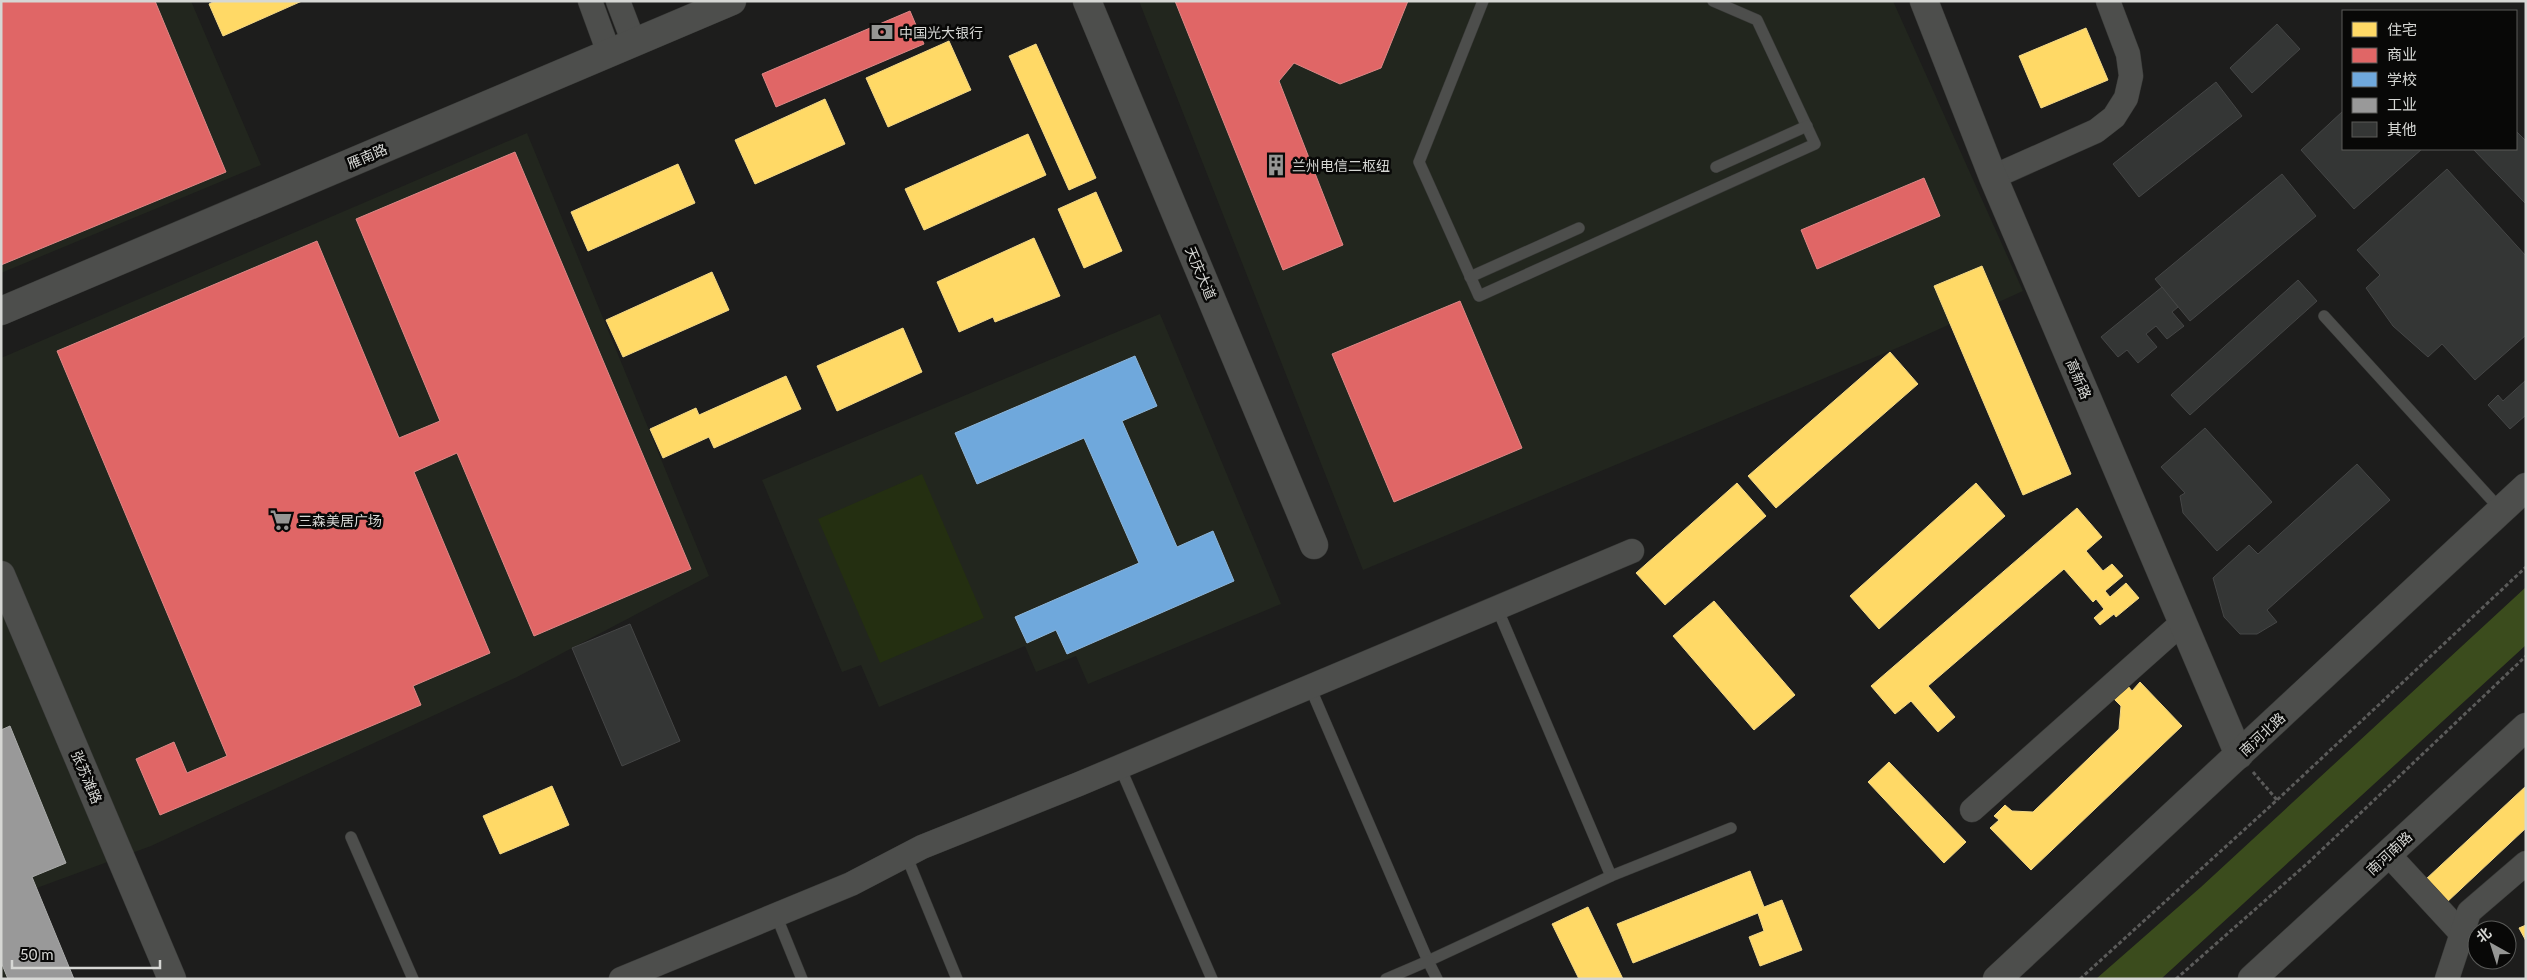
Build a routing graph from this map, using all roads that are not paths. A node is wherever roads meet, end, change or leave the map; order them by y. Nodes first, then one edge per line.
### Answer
1 (590, 1) edge
2 (618, 1) edge
3 (732, 1) edge
4 (1087, 1) edge
5 (1483, 1) edge
6 (1713, 1) edge
7 (1924, 1) edge
8 (2108, 1) edge
9 (634, 43) junction
10 (609, 53) junction
11 (1807, 126) junction
12 (1716, 167) dead end
13 (1993, 177) junction
14 (1579, 228) dead end
15 (1470, 277) junction
16 (1, 311) edge
17 (2324, 316) dead end
18 (2526, 487) edge
19 (2501, 510) junction
20 (1314, 545) dead end
21 (1632, 551) dead end
22 (1, 575) edge
23 (1497, 608) junction
24 (2183, 622) junction
25 (1310, 687) junction
26 (2526, 727) edge
27 (2239, 755) junction
28 (1120, 767) junction
29 (1972, 810) dead end
30 (1731, 828) dead end
31 (352, 837) dead end
32 (2388, 854) junction
33 (906, 855) junction
34 (2526, 863) edge
35 (1611, 876) junction
36 (776, 915) junction
37 (2462, 934) junction
38 (1428, 961) junction
39 (646, 974) edge
40 (172, 979) edge
41 (413, 979) edge
42 (621, 979) edge
43 (802, 979) edge
44 (957, 979) edge
45 (1212, 979) edge
46 (1386, 979) edge
47 (1437, 979) edge
48 (1997, 979) edge
49 (2252, 979) edge
50 (2447, 979) edge

1 - 10 street
2 - 9 street
3 - 9 street, 雁南路
4 - 20 street, 天庆大道
5 - 15 lane
6 - 11 lane
7 - 13 street, 高新路
8 - 13 street
9 - 10 street, 雁南路
10 - 16 street, 雁南路
11 - 12 lane
11 - 15 lane
13 - 24 street, 高新路
14 - 15 lane
17 - 19 lane
18 - 19 street, 南河北路
19 - 27 street, 南河北路
21 - 23 street
22 - 40 street, 张苏滩路
23 - 25 street
23 - 35 lane
24 - 27 street, 高新路
24 - 29 street
25 - 28 street
25 - 38 lane
26 - 32 street, 南河南路
27 - 48 street, 南河北路
28 - 33 street
28 - 45 lane
30 - 35 lane
31 - 41 lane
32 - 37 street
32 - 49 street, 南河南路
33 - 36 street
33 - 44 lane
34 - 37 street
35 - 38 lane
36 - 39 street
36 - 43 lane
37 - 50 street
38 - 46 lane
38 - 47 lane
39 - 42 street

